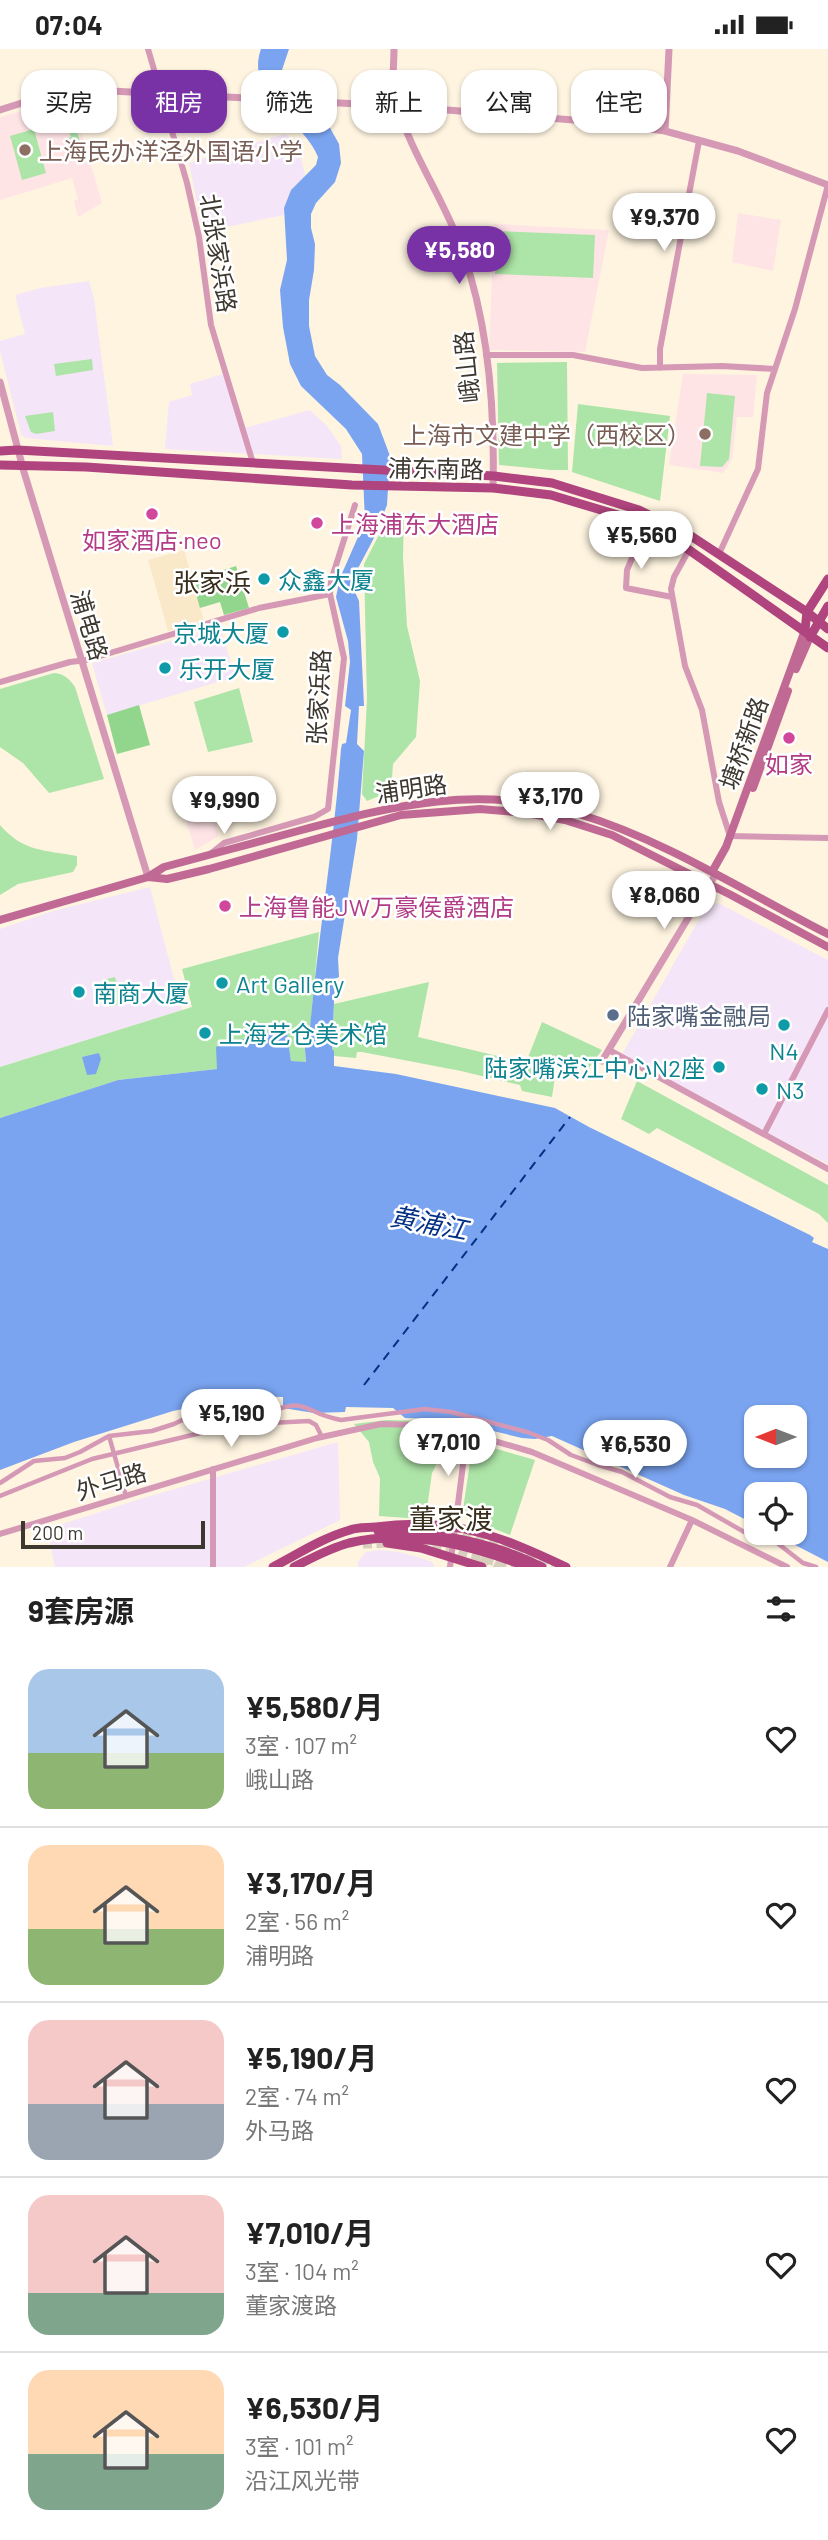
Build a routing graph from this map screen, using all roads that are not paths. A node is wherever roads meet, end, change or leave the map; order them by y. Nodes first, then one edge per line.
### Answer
1 (148, 49) edge
2 (394, 49) edge
3 (669, 49) edge
4 (155, 70) edge
5 (394, 70) edge
6 (667, 90) edge
7 (131, 92) edge
8 (227, 97) edge
9 (351, 104) edge
10 (0, 110) edge
11 (447, 110) edge
12 (571, 119) edge
13 (667, 132) edge
14 (173, 133) edge
15 (409, 133) edge
16 (699, 141) junction
17 (828, 185) edge
18 (486, 355) junction
19 (660, 367) junction
20 (775, 369) junction
21 (0, 382) edge
22 (17, 450) junction
23 (0, 451) edge
24 (253, 463) junction
25 (0, 465) edge
26 (22, 465) junction
27 (494, 476) junction
28 (493, 488) junction
29 (355, 505) dead end
30 (645, 527) junction
31 (689, 550) junction
32 (719, 554) junction
33 (828, 579) edge
34 (330, 594) junction
35 (672, 597) junction
36 (828, 606) edge
37 (807, 612) junction
38 (818, 622) junction
39 (828, 629) edge
40 (808, 633) junction
41 (828, 648) edge
42 (80, 662) junction
43 (0, 682) edge
44 (732, 837) junction
45 (828, 838) edge
46 (208, 855) junction
47 (714, 874) junction
48 (148, 877) junction
49 (708, 885) junction
50 (0, 920) edge
51 (828, 934) edge
52 (828, 947) edge
53 (828, 1010) edge
54 (609, 1050) junction
55 (602, 1061) dead end
56 (764, 1134) junction
57 (828, 1169) edge
58 (467, 1433) junction
59 (109, 1436) junction
60 (322, 1437) junction
61 (116, 1453) junction
62 (213, 1469) junction
63 (0, 1483) edge
64 (0, 1496) edge
65 (126, 1496) junction
66 (692, 1520) junction
67 (455, 1526) junction
68 (0, 1534) edge
69 (325, 1539) junction
70 (453, 1540) junction
71 (347, 1544) junction
72 (451, 1556) junction
73 (214, 1567) edge
74 (273, 1567) edge
75 (295, 1567) edge
76 (450, 1567) edge
77 (482, 1567) tunnel mouth
78 (527, 1567) edge
79 (542, 1567) edge
80 (566, 1567) edge
81 (670, 1567) edge
82 (787, 1567) edge
83 (816, 1567) edge

1 - 4 street, 北张家浜路
2 - 5 street, 峨山路
3 - 6 street
7 - 10 street
8 - 9 street
11 - 12 street
13 - 16 street
14 - 24 street, 北张家浜路
15 - 18 street, 峨山路
16 - 17 street
16 - 19 street
17 - 20 street
18 - 19 street
18 - 27 street, 峨山路
19 - 20 street
20 - 32 street
21 - 22 street, 浦电路
22 - 23 main road, 浦东南路
22 - 24 main road, 浦东南路
22 - 26 street, 浦电路
24 - 27 main road, 浦东南路
25 - 26 main road, 浦东南路
26 - 28 main road, 浦东南路
26 - 42 street, 浦电路
27 - 28 street, 峨山路
27 - 32 main road, 浦东南路
28 - 30 main road, 浦东南路
29 - 34 street, 张家浜路
30 - 31 main road, 浦东南路
30 - 35 street
31 - 35 street
31 - 40 main road, 浦东南路
32 - 37 main road, 浦东南路
33 - 37 main road
34 - 42 street
34 - 46 street, 张家浜路
35 - 44 street
36 - 38 main road, 塘桥新路
37 - 38 main road, 浦东南路
37 - 40 main road, 塘桥新路
38 - 39 main road, 浦东南路
38 - 40 main road, 塘桥新路
40 - 41 main road, 浦东南路
40 - 44 main road, 塘桥新路
42 - 43 street
42 - 48 street, 浦电路
44 - 45 street
44 - 47 main road, 塘桥新路
46 - 47 main road, 浦明路
46 - 48 main road, 浦明路
47 - 49 street, 塘桥新路
47 - 51 main road, 浦明路
48 - 49 main road, 浦明路
48 - 50 main road, 浦明路
49 - 52 main road, 浦明路
49 - 54 street, 塘桥新路
53 - 56 street
54 - 55 street, 塘桥新路
54 - 56 street
56 - 57 street
58 - 60 street, 外马路
58 - 66 street, 外马路
58 - 67 street
59 - 61 street
59 - 63 street
59 - 83 street, bridge
60 - 61 street
60 - 62 street, 外马路
61 - 64 street
61 - 65 street
62 - 65 street, 外马路
62 - 73 street
65 - 68 street, 外马路
66 - 81 street
66 - 82 street, 外马路
67 - 69 main road
67 - 70 street
67 - 80 main road
69 - 70 main road
69 - 74 main road
70 - 71 main road
70 - 72 street
70 - 78 main road
70 - 79 main road
71 - 72 main road
71 - 75 main road
72 - 76 street
72 - 77 main road

